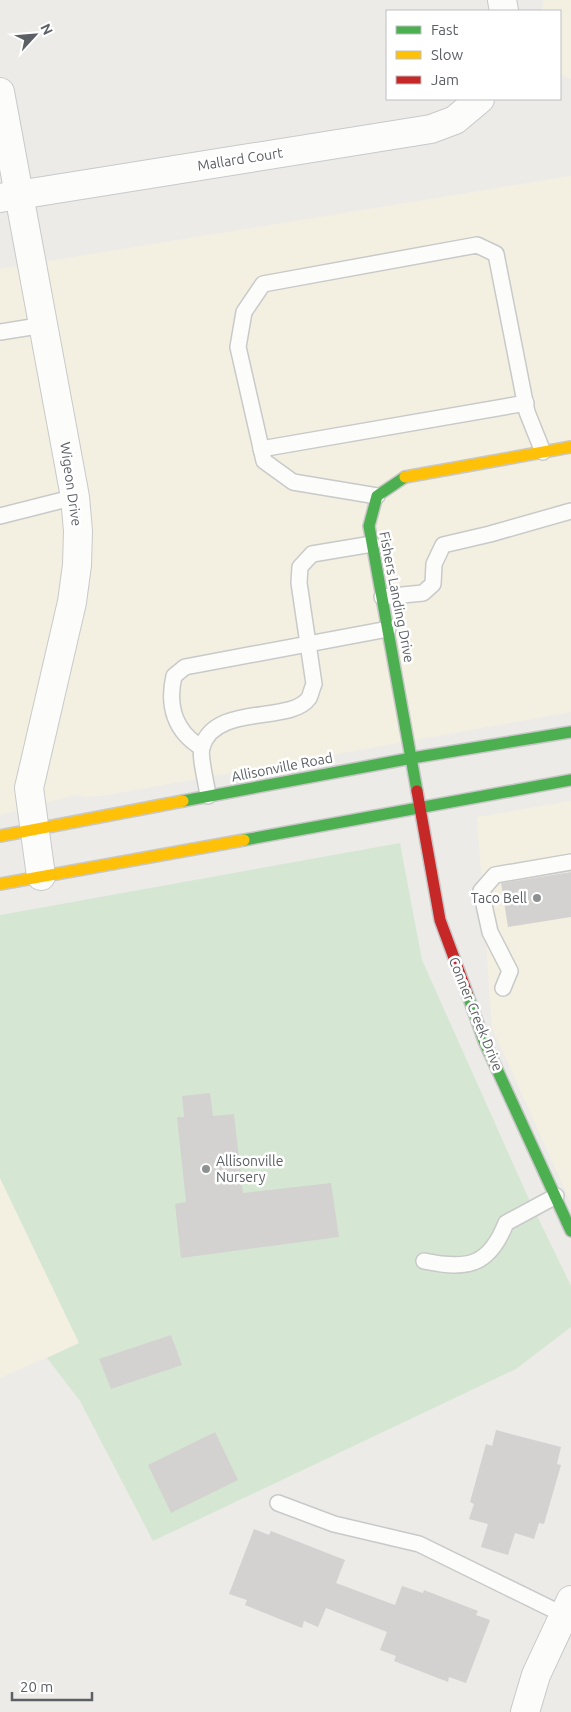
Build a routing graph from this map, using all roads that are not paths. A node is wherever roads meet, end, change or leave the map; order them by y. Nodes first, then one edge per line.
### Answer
1 (0, 92) edge
2 (478, 102) edge
3 (10, 196) edge
4 (44, 325) junction
5 (0, 332) edge
6 (526, 403) junction
7 (571, 447) edge
8 (261, 449) junction
9 (543, 452) junction
10 (377, 496) junction
11 (75, 497) junction
12 (571, 511) edge
13 (0, 516) edge
14 (372, 544) junction
15 (382, 597) junction
16 (388, 629) junction
17 (310, 645) junction
18 (571, 732) edge
19 (202, 748) junction
20 (412, 758) junction
21 (571, 780) edge
22 (416, 786) joint
23 (208, 796) junction
24 (420, 807) junction
25 (35, 830) junction
26 (0, 836) edge
27 (571, 862) edge
28 (41, 876) junction
29 (0, 884) edge
30 (503, 988) dead end
31 (556, 1196) junction
32 (571, 1231) edge
33 (424, 1261) dead end
34 (278, 1503) dead end
35 (567, 1607) edge
36 (525, 1712) edge

1 - 3 street, Wigeon Drive
2 - 3 street, Mallard Court
3 - 4 street, Wigeon Drive
4 - 5 lane
4 - 11 street, Wigeon Drive
6 - 8 lane
6 - 8 lane
6 - 9 lane
7 - 9 main road
8 - 10 lane
9 - 10 main road
10 - 14 main road, Fishers Landing Drive
11 - 13 lane
11 - 25 street, Wigeon Drive
12 - 15 lane
14 - 15 main road, Fishers Landing Drive
14 - 17 lane
15 - 16 main road, Fishers Landing Drive
16 - 17 lane
16 - 20 main road, Fishers Landing Drive
17 - 19 lane
17 - 19 lane
18 - 20 main road, Allisonville Road
19 - 23 lane
20 - 22 main road, Fishers Landing Drive
20 - 23 main road, Allisonville Road
21 - 24 main road
22 - 24 main road, Conner Creek Drive
23 - 25 main road, Allisonville Road
24 - 28 main road
24 - 31 main road, Conner Creek Drive
25 - 26 main road, Allisonville Road
25 - 28 street, Wigeon Drive
27 - 30 lane
28 - 29 main road
31 - 32 main road, Conner Creek Drive
31 - 33 lane
34 - 35 lane
35 - 36 street

